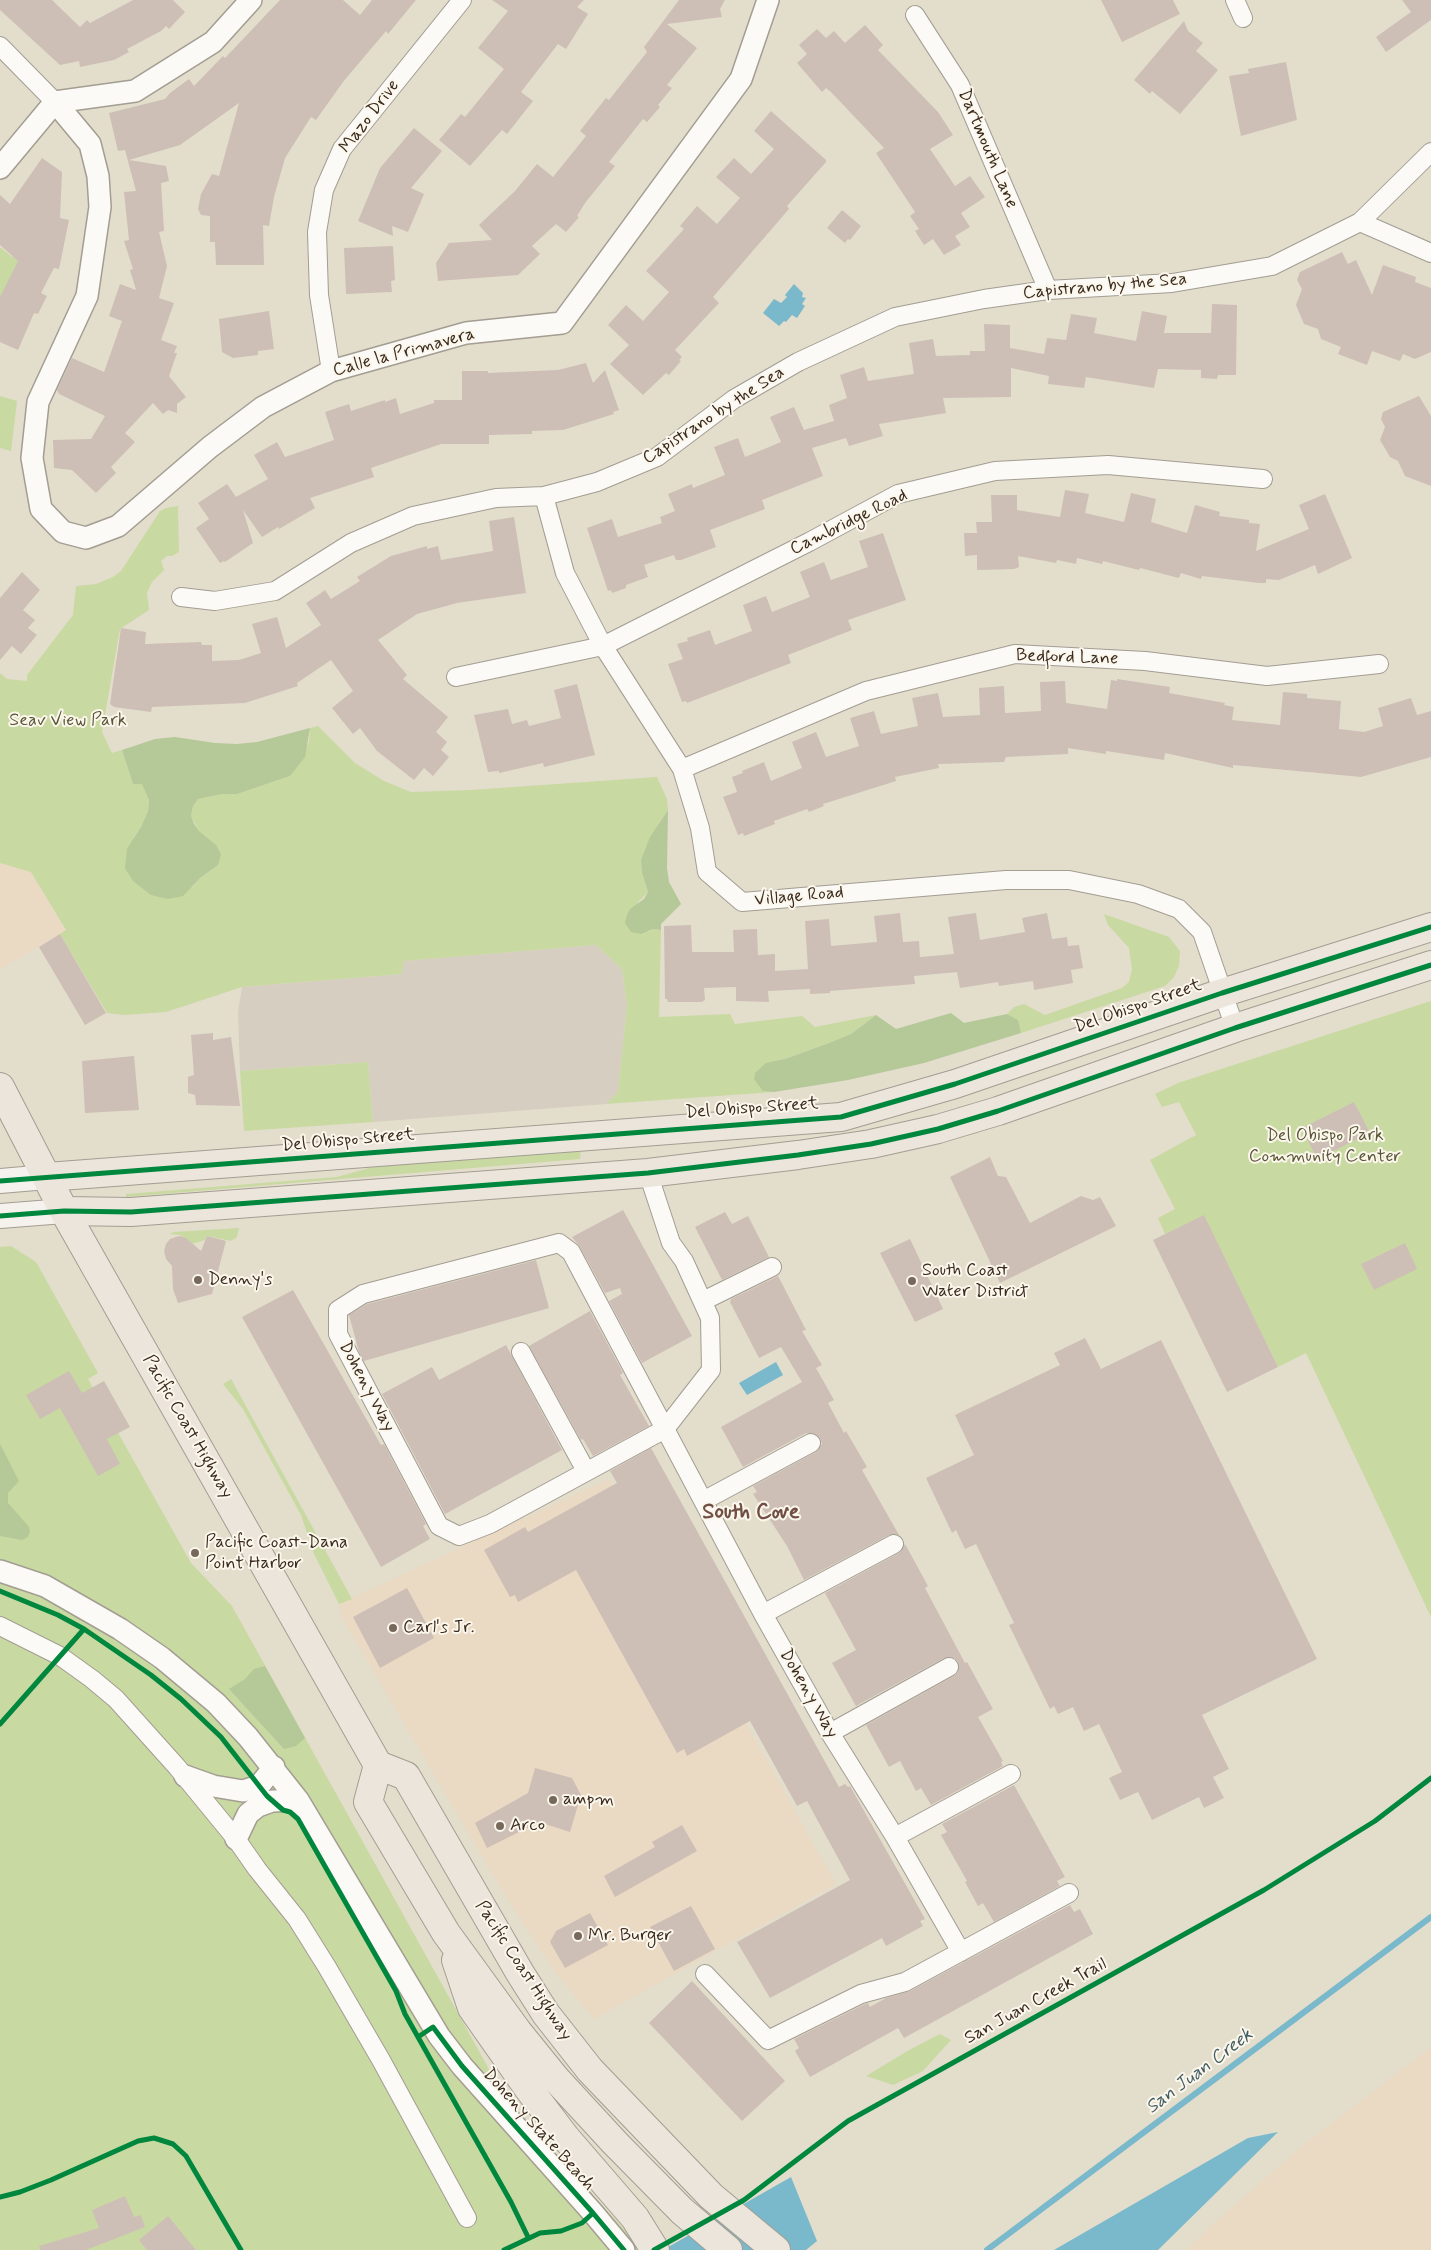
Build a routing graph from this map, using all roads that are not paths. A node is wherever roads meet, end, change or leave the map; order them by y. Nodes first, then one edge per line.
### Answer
1 (251, 0) edge
2 (462, 0) edge
3 (768, 0) edge
4 (1235, 0) edge
5 (915, 15) dead end
6 (1243, 18) dead end
7 (0, 46) edge
8 (55, 102) junction
9 (1431, 152) edge
10 (0, 168) edge
11 (1360, 222) junction
12 (1431, 253) edge
13 (1048, 290) junction
14 (331, 371) junction
15 (1262, 480) dead end
16 (544, 496) junction
17 (181, 597) dead end
18 (603, 646) junction
19 (1379, 664) dead end
20 (456, 676) dead end
21 (682, 769) junction
22 (1431, 927) edge
23 (1431, 965) edge
24 (1222, 993) junction
25 (1235, 1028) junction
26 (0, 1088) edge
27 (648, 1173) junction
28 (47, 1177) junction
29 (0, 1181) edge
30 (64, 1211) junction
31 (0, 1216) edge
32 (772, 1267) dead end
33 (702, 1301) junction
34 (521, 1352) dead end
35 (665, 1429) junction
36 (811, 1443) dead end
37 (586, 1472) junction
38 (703, 1500) junction
39 (894, 1544) dead end
40 (0, 1571) edge
41 (763, 1614) junction
42 (0, 1626) edge
43 (949, 1668) dead end
44 (830, 1733) junction
45 (378, 1766) junction
46 (274, 1767) junction
47 (1011, 1774) dead end
48 (185, 1776) junction
49 (298, 1800) junction
50 (895, 1837) junction
51 (236, 1839) junction
52 (1069, 1893) dead end
53 (446, 1932) junction
54 (962, 1952) junction
55 (705, 1974) dead end
56 (467, 2218) dead end
57 (651, 2243) edge
58 (624, 2250) edge
59 (728, 2250) edge
60 (776, 2250) edge

1 - 8 street
2 - 14 street, Mazo Drive
3 - 14 street, Calle la Primavera
4 - 6 street
5 - 13 street, Dartmouth Lane
7 - 8 street
8 - 10 street
8 - 14 street, Calle la Primavera
9 - 11 street, Capistrano by the Sea
11 - 12 street
11 - 13 street, Capistrano by the Sea
13 - 16 street, Capistrano by the Sea
15 - 18 street, Cambridge Road
16 - 17 street, Capistrano by the Sea
16 - 18 street, Village Road
18 - 20 street, Cambridge Road
18 - 21 street, Village Road
19 - 21 street, Bedford Lane
21 - 24 street, Village Road
22 - 24 main road, Del Obispo Street
23 - 25 main road
24 - 25 street, Village Road
24 - 28 main road, Del Obispo Street
25 - 27 main road
26 - 28 main road, Pacific Coast Highway
27 - 30 main road
27 - 33 street, Doheny Way
28 - 29 main road
28 - 30 main road, Pacific Coast Highway
30 - 31 main road
30 - 45 main road, Pacific Coast Highway
32 - 33 street
33 - 35 street, Doheny Way
34 - 37 street
35 - 37 street, Doheny Way
35 - 37 street, Doheny Way
35 - 38 street, Doheny Way
36 - 38 street
38 - 41 street, Doheny Way
39 - 41 street
40 - 46 street, Doheny State Beach
41 - 44 street, Doheny Way
42 - 48 street
43 - 44 street
44 - 50 street, Doheny Way
45 - 53 main road, Pacific Coast Highway
45 - 60 main road, Pacific Coast Highway
46 - 48 street
46 - 49 street, Doheny State Beach
47 - 50 street
48 - 51 street
49 - 51 street
49 - 58 street, Doheny State Beach
50 - 54 street, Doheny Way
51 - 56 street
52 - 54 street
53 - 57 main road
53 - 59 main road, Pacific Coast Highway
54 - 55 street

